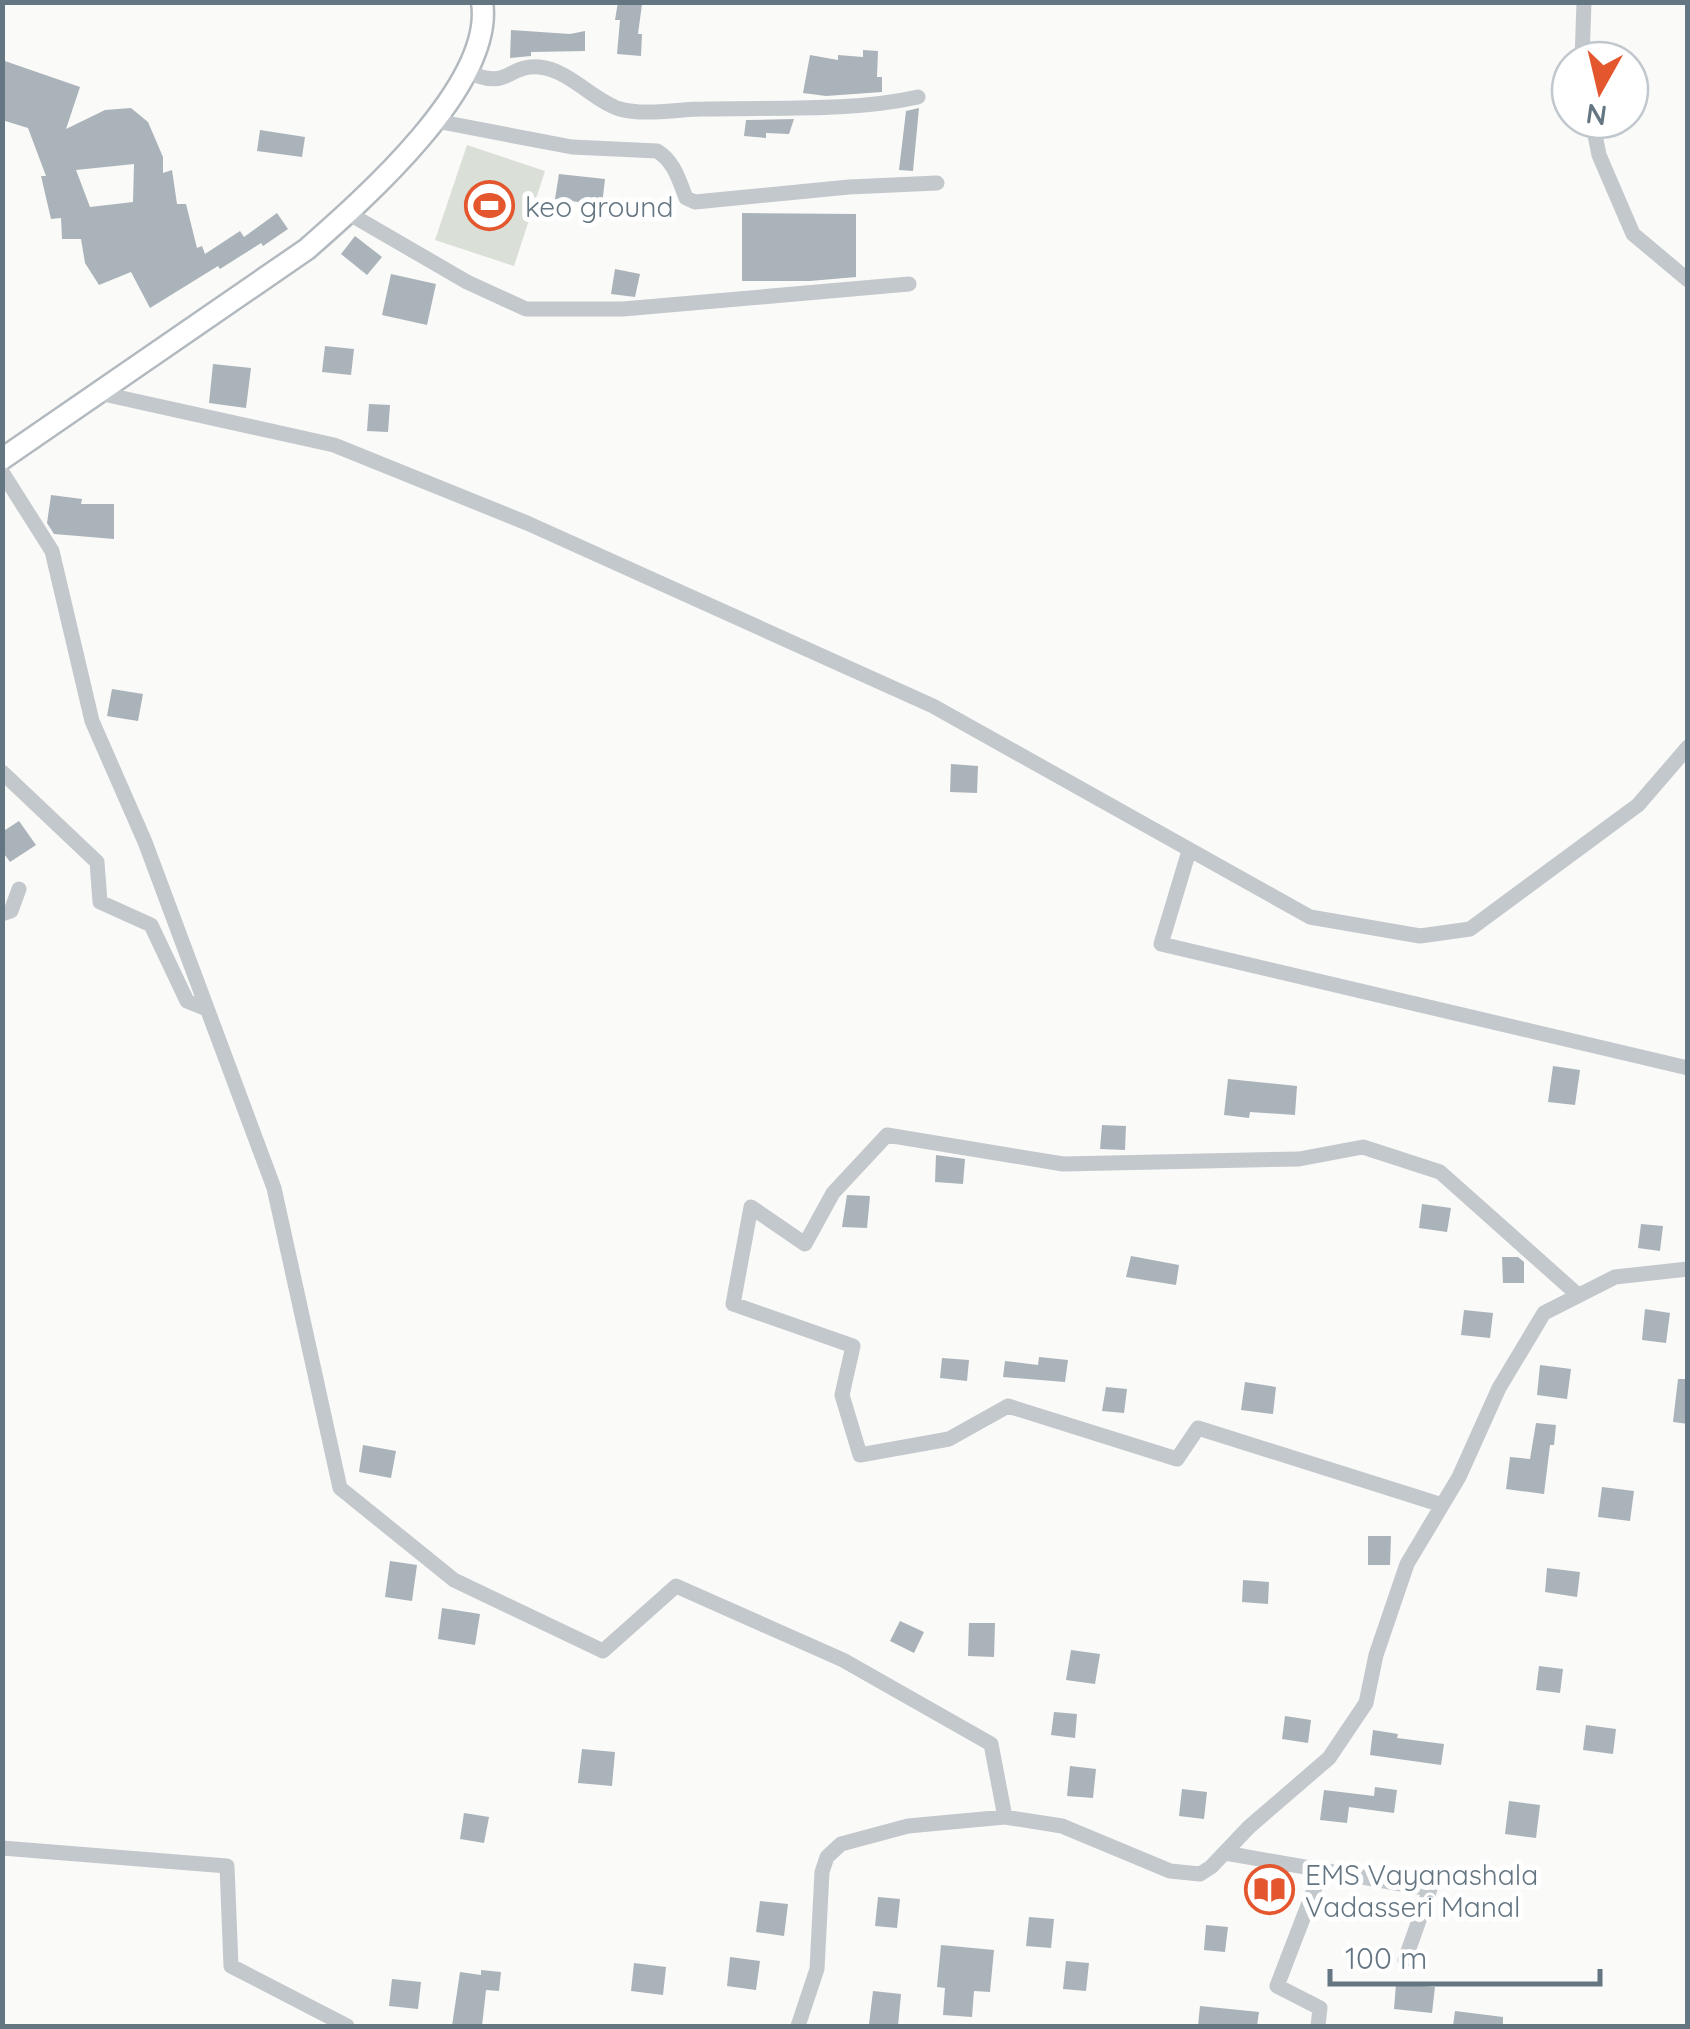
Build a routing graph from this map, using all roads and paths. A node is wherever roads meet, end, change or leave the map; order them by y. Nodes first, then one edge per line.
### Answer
1 (482, 2) edge
2 (1584, 2) edge
3 (1583, 40) edge
4 (467, 71) junction
5 (918, 97) dead end
6 (436, 120) junction
7 (1596, 140) edge
8 (937, 183) dead end
9 (348, 213) junction
10 (1688, 280) edge
11 (909, 284) dead end
12 (99, 392) junction
13 (2, 459) edge
14 (2, 472) edge
15 (1688, 747) edge
16 (2, 772) edge
17 (1189, 851) junction
18 (18, 889) dead end
19 (2, 914) edge
20 (208, 1009) junction
21 (1688, 1068) edge
22 (1688, 1268) edge
23 (1578, 1296) junction
24 (1442, 1505) junction
25 (1005, 1817) junction
26 (2, 1848) edge
27 (1225, 1853) junction
28 (1322, 1869) junction
29 (1405, 1960) dead end
30 (348, 2026) edge
31 (798, 2026) edge
32 (1318, 2026) edge

1 - 4 main road
2 - 3 street
4 - 5 street
4 - 6 main road
6 - 8 street
6 - 9 main road
7 - 10 street
9 - 11 street
9 - 12 main road
12 - 13 main road
12 - 17 street
14 - 20 street
15 - 17 street
16 - 20 street
17 - 21 street
18 - 19 street
20 - 25 street
22 - 23 street
23 - 24 street
23 - 24 street
24 - 27 street
25 - 27 street
25 - 31 street
26 - 30 street
27 - 28 street
28 - 29 street
28 - 32 street

